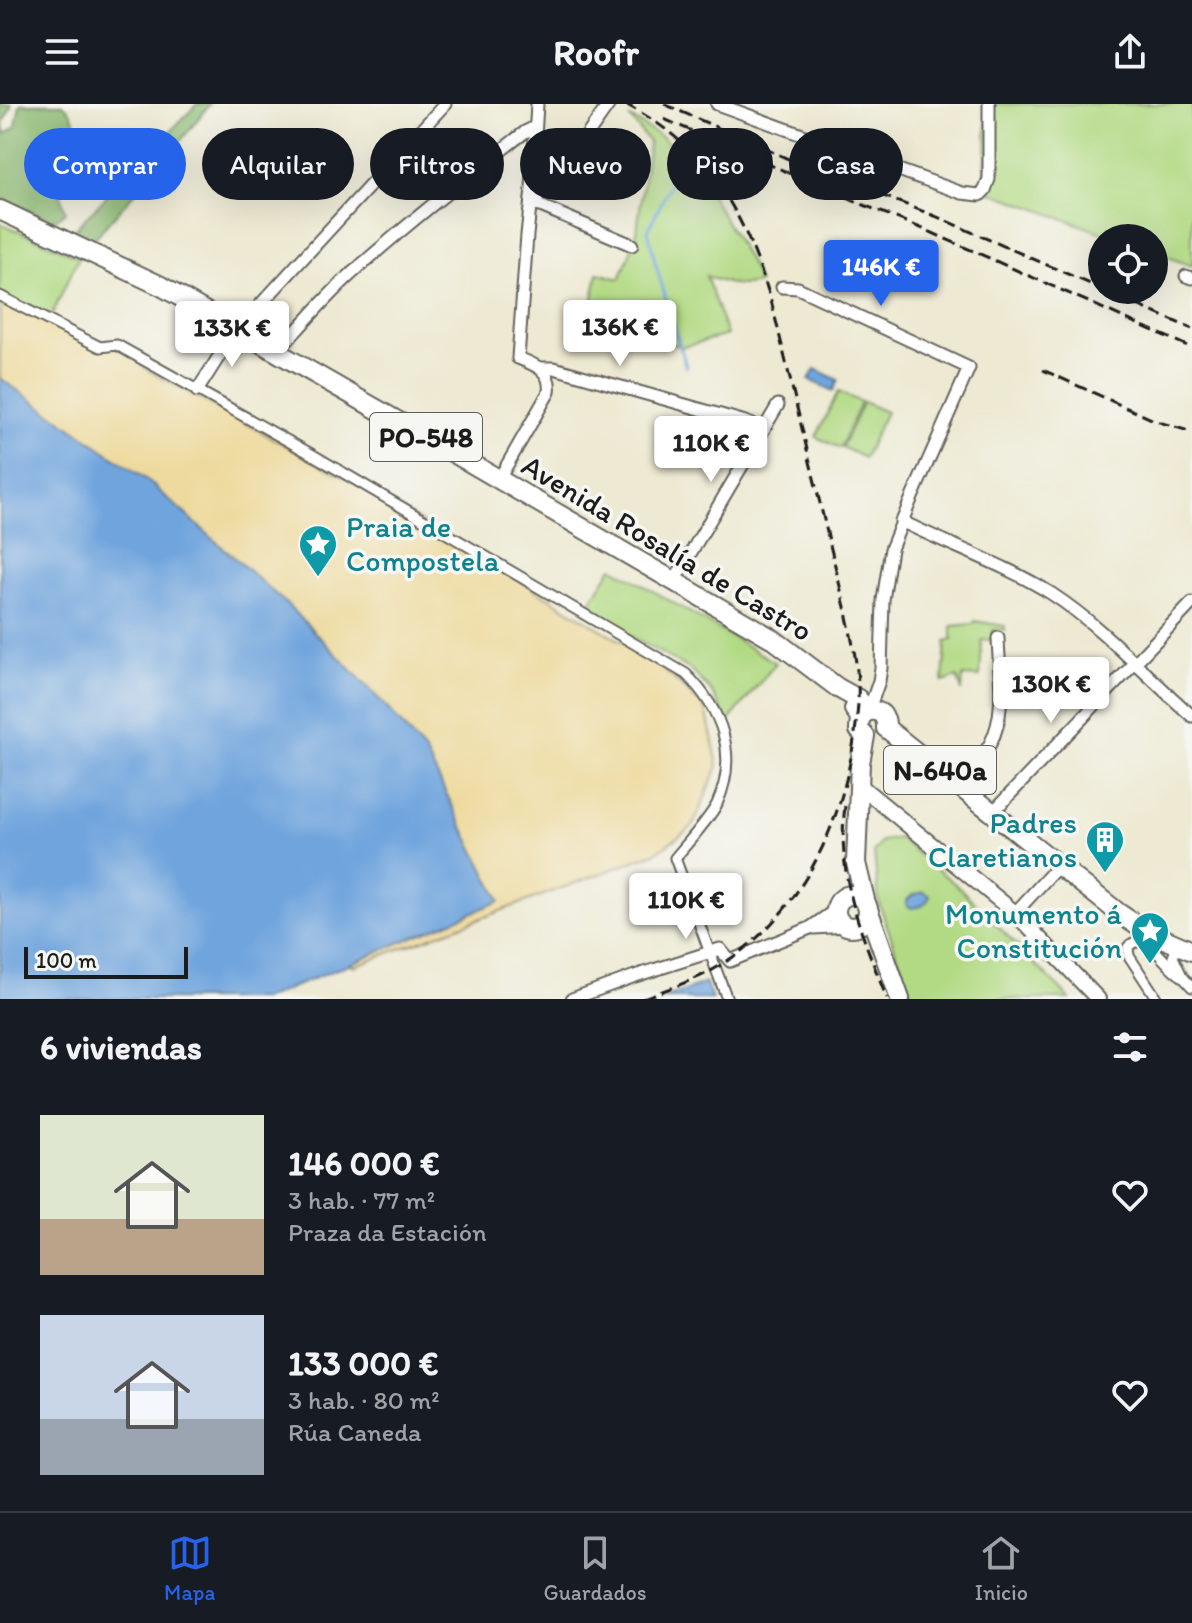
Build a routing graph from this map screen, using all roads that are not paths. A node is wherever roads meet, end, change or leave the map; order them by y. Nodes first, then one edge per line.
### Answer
1 (445, 104) edge
2 (537, 104) edge
3 (717, 104) edge
4 (989, 104) edge
5 (608, 106) edge
6 (535, 127) junction
7 (531, 204) junction
8 (0, 210) edge
9 (632, 245) dead end
10 (782, 287) dead end
11 (0, 296) edge
12 (240, 330) junction
13 (277, 352) junction
14 (541, 368) junction
15 (197, 391) junction
16 (778, 405) dead end
17 (764, 429) junction
18 (499, 479) junction
19 (901, 521) junction
20 (674, 581) junction
21 (1192, 603) edge
22 (998, 638) dead end
23 (1134, 662) junction
24 (1192, 716) edge
25 (873, 722) junction
26 (859, 785) junction
27 (959, 785) junction
28 (993, 812) junction
29 (856, 863) junction
30 (1059, 865) junction
31 (867, 906) junction
32 (1015, 913) junction
33 (845, 915) junction
34 (810, 928) junction
35 (878, 939) junction
36 (1185, 948) edge
37 (710, 952) junction
38 (1182, 976) junction
39 (1192, 987) edge
40 (572, 999) edge
41 (727, 999) edge
42 (900, 999) edge
43 (1098, 999) edge
44 (1157, 999) edge

1 - 12 street
2 - 6 street
3 - 4 street
5 - 7 street
6 - 7 street
6 - 13 street
7 - 9 street
7 - 14 street
8 - 12 main road, Avenida Rosalía de Castro / PO-548
10 - 19 street
11 - 15 street
12 - 13 main road, Avenida Rosalía de Castro / PO-548
12 - 15 street
13 - 18 main road, Avenida Rosalía de Castro / PO-548
14 - 17 street
14 - 18 street
15 - 37 street
16 - 17 street
17 - 20 street
18 - 20 main road, Avenida Rosalía de Castro / PO-548
19 - 23 street
19 - 25 street
20 - 25 main road, Avenida Rosalía de Castro / PO-548
21 - 23 street
22 - 27 street
23 - 24 street
23 - 28 street
25 - 26 main road
25 - 27 main road, N-640a
26 - 29 main road
26 - 32 street
27 - 28 main road, N-640a
28 - 30 main road, N-640a
29 - 31 main road
29 - 33 main road
30 - 32 street
30 - 36 main road, N-640a
31 - 33 main road
31 - 33 main road
31 - 35 main road
32 - 43 street
33 - 34 street
33 - 34 street
33 - 35 main road
34 - 37 street
35 - 42 main road
36 - 38 street
37 - 40 street
37 - 41 street
38 - 39 street
38 - 44 street

